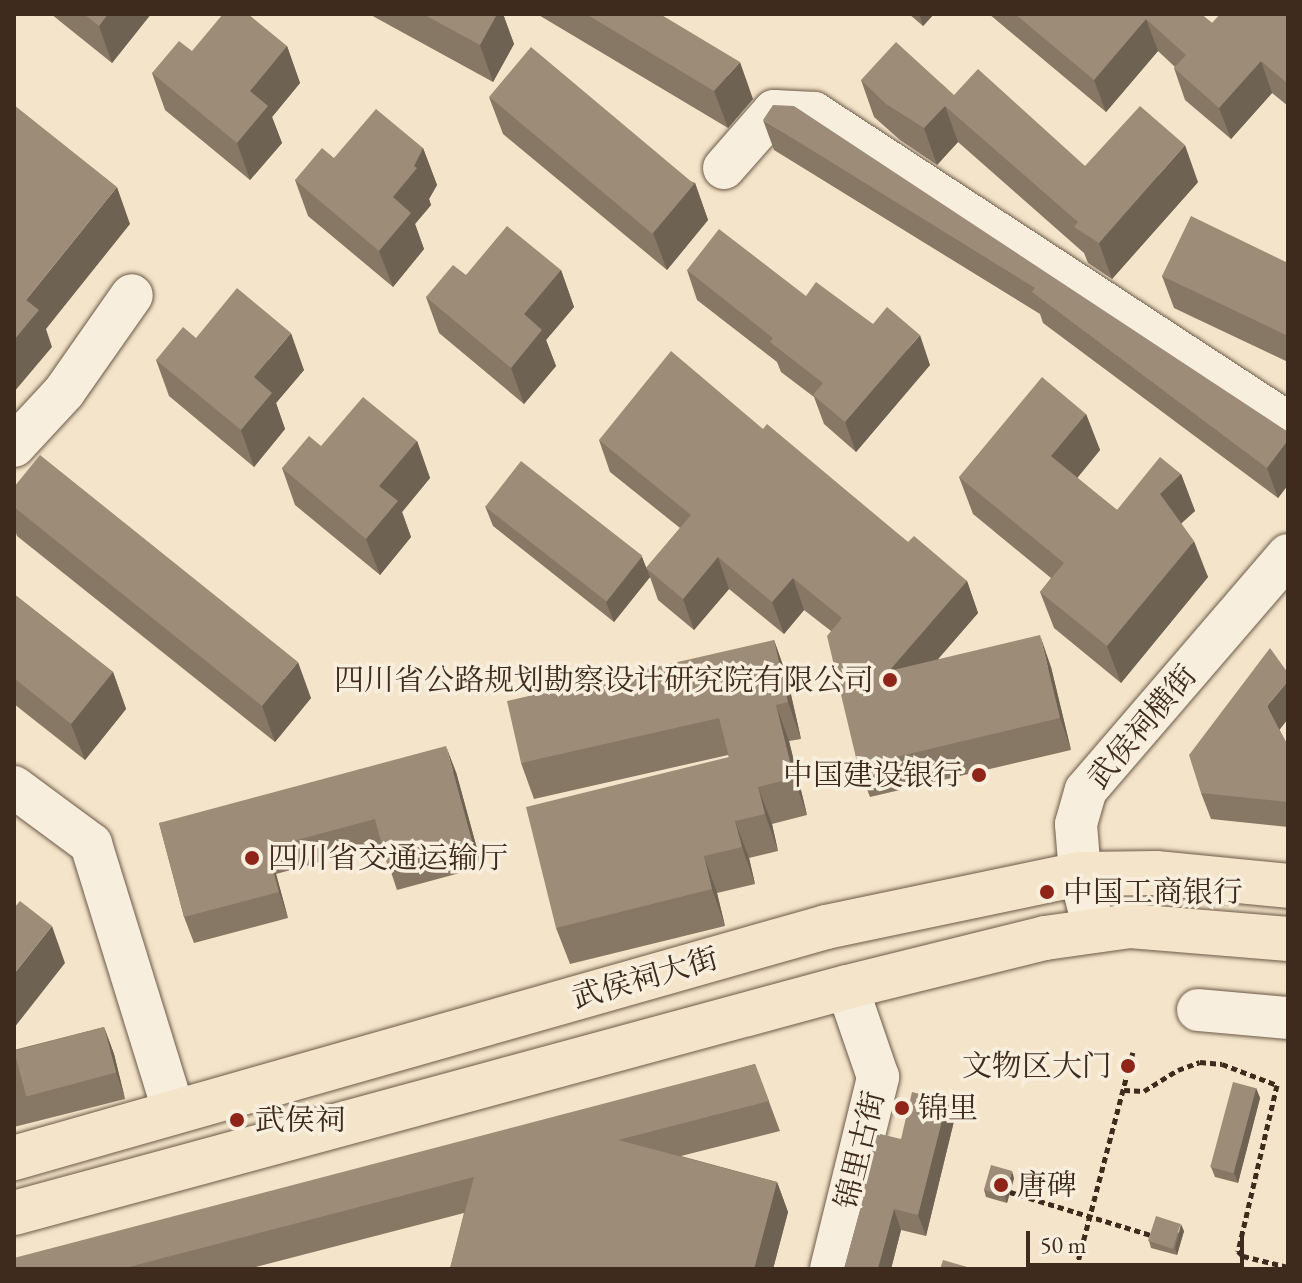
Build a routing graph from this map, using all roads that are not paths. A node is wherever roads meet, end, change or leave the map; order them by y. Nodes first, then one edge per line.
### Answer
1 (724, 168) dead end
2 (132, 295) dead end
3 (1288, 423) edge
4 (14, 446) edge
5 (1288, 555) edge
6 (14, 787) edge
7 (1080, 874) junction
8 (1288, 886) edge
9 (1094, 929) junction
10 (1288, 939) edge
11 (847, 987) junction
12 (1198, 1010) dead end
13 (1288, 1018) edge
14 (174, 1112) junction
15 (14, 1158) edge
16 (14, 1213) edge
17 (831, 1269) edge

1 - 3 street
2 - 4 street
5 - 7 street, 武侯祠横街
6 - 14 street
7 - 8 main road, 武侯祠大街
7 - 9 street, 武侯祠横街
7 - 14 main road, 武侯祠大街
9 - 10 main road, 武侯祠大街
9 - 11 main road, 武侯祠大街
11 - 16 main road, 武侯祠大街
11 - 17 street, 锦里古街
12 - 13 street
14 - 15 main road, 武侯祠大街

